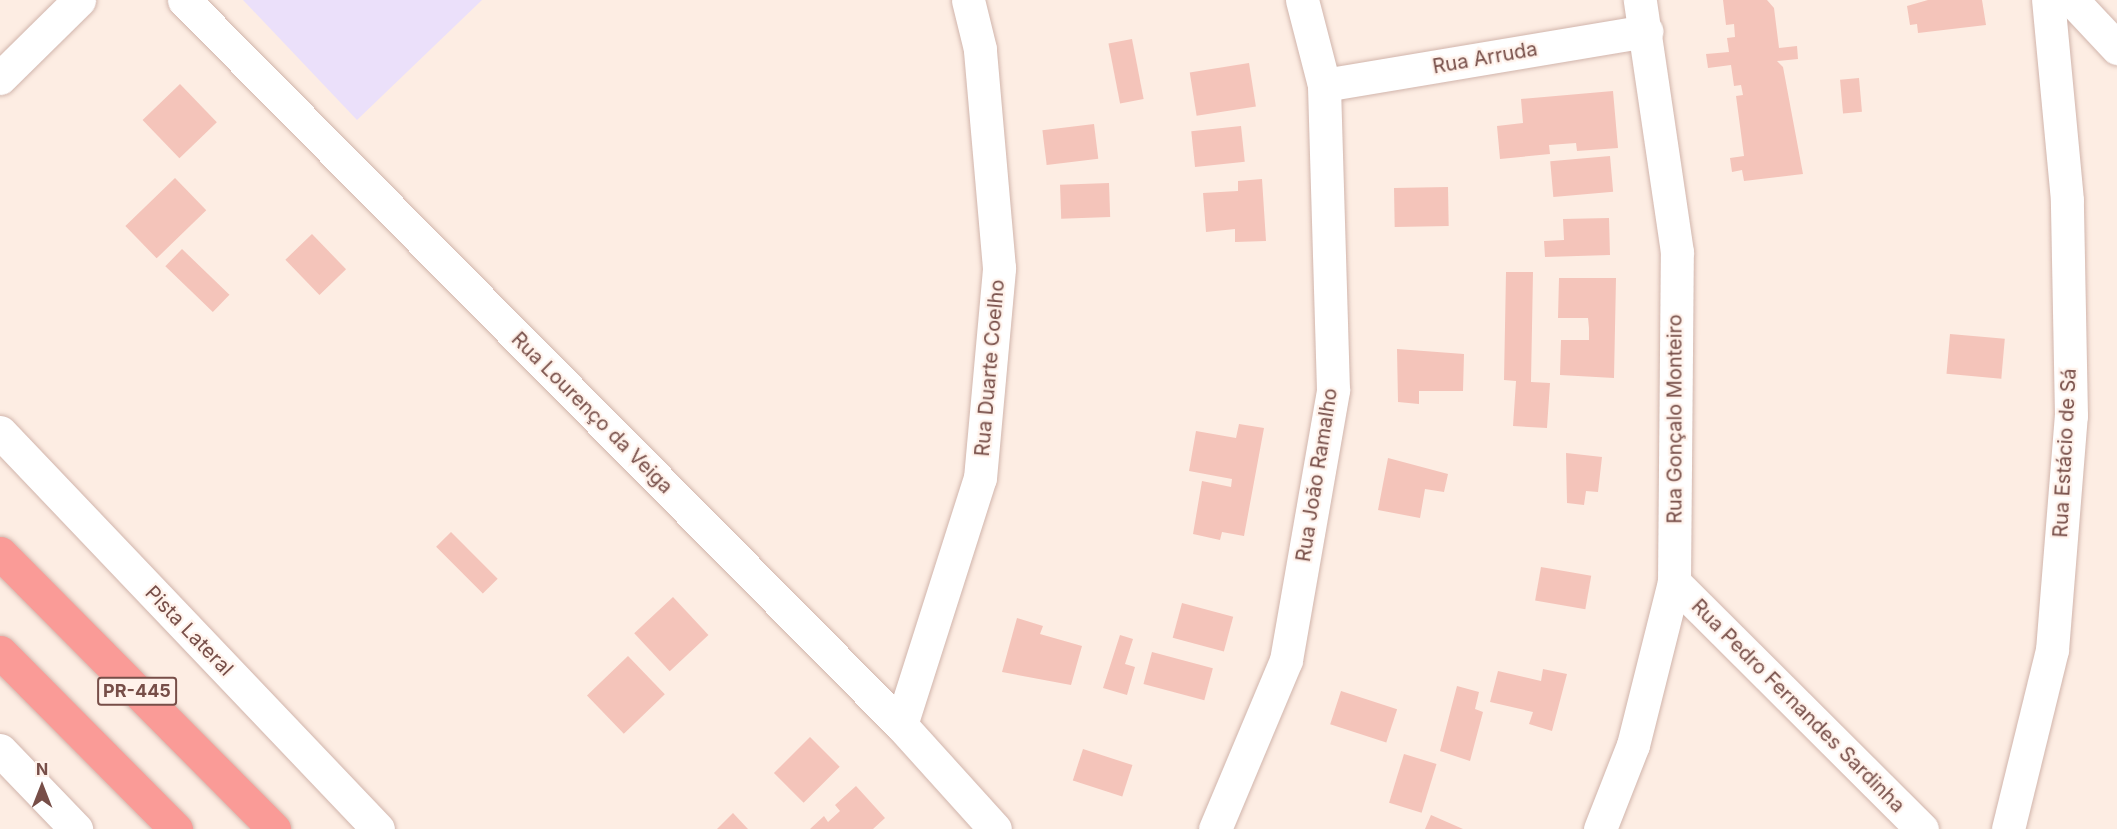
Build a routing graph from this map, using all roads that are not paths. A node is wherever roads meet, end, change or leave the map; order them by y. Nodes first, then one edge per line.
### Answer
1 (79, 0) edge
2 (184, 0) edge
3 (968, 0) edge
4 (1302, 0) edge
5 (2048, 0) edge
6 (2072, 0) edge
7 (1643, 15) edge
8 (2117, 48) edge
9 (0, 78) edge
10 (1324, 85) junction
11 (0, 432) edge
12 (0, 553) edge
13 (1674, 582) junction
14 (0, 652) edge
15 (901, 726) junction
16 (0, 750) edge
17 (76, 829) edge
18 (176, 829) edge
19 (274, 829) edge
20 (378, 829) edge
21 (995, 829) edge
22 (1215, 829) edge
23 (1600, 829) edge
24 (1922, 829) edge
25 (2007, 829) edge

1 - 9 street
2 - 15 street, Rua Lourenço da Veiga
3 - 15 street, Rua Duarte Coelho
4 - 10 street, Rua João Ramalho
5 - 25 street, Rua Estácio de Sá
6 - 8 street
7 - 10 street, Rua Arruda
7 - 13 street, Rua Gonçalo Monteiro
10 - 22 street, Rua João Ramalho
11 - 20 street, Pista Lateral
12 - 19 highway, PR-445
13 - 23 street, Rua Gonçalo Monteiro
13 - 24 street, Rua Pedro Fernandes Sardinha
14 - 18 highway
15 - 21 street, Rua Lourenço da Veiga
16 - 17 street

